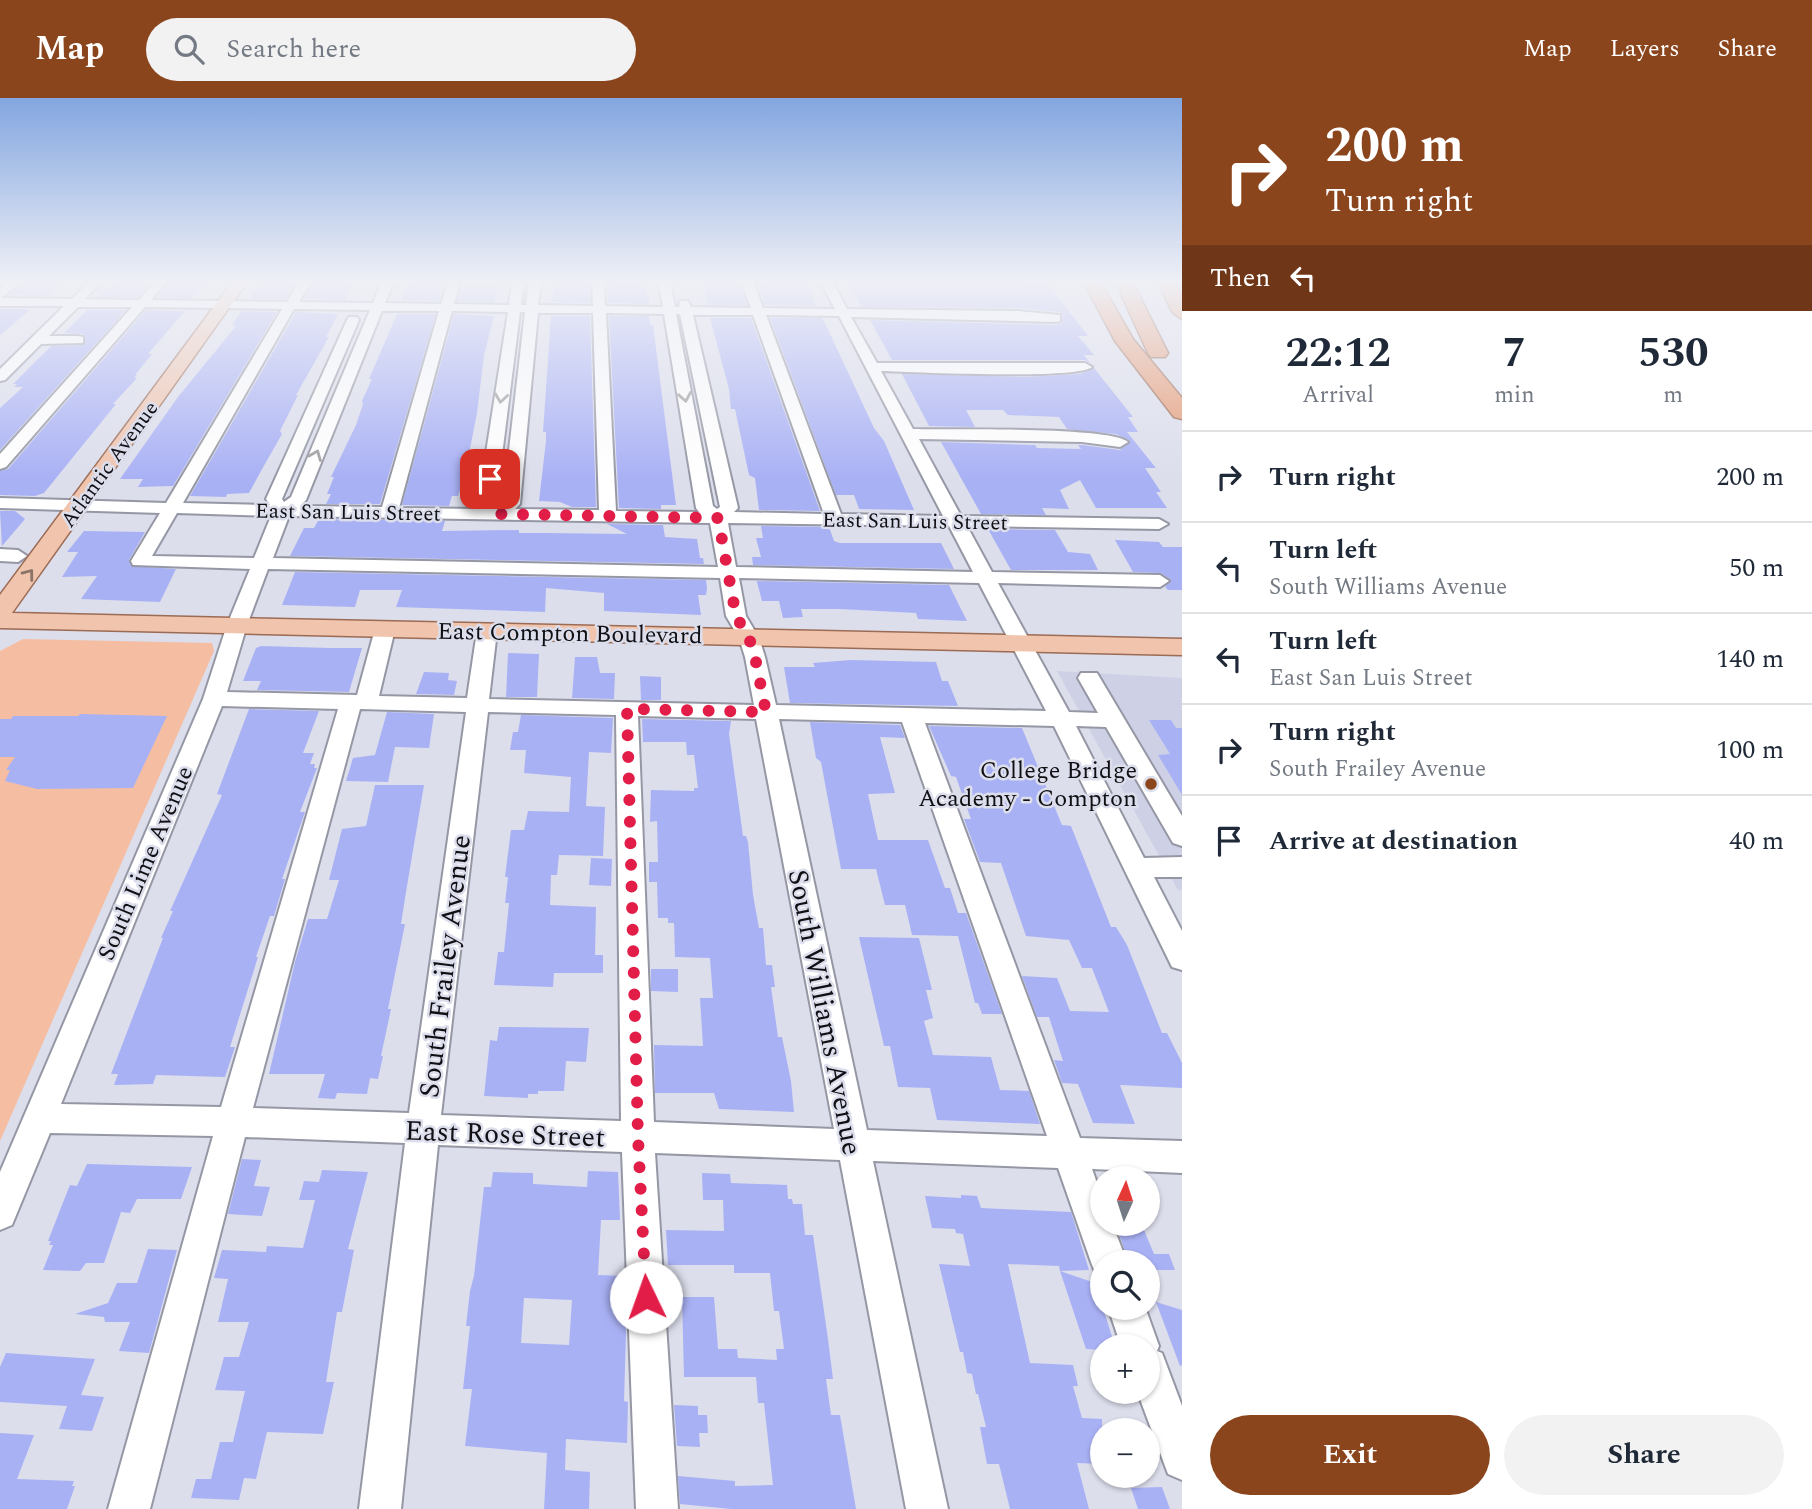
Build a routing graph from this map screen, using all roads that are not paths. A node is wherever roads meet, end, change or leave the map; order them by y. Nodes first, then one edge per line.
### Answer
1 (32, 347) edge
2 (104, 347) edge
3 (185, 347) edge
4 (266, 347) edge
5 (341, 347) edge
6 (360, 347) edge
7 (434, 347) edge
8 (508, 347) edge
9 (527, 347) edge
10 (601, 347) edge
11 (676, 347) edge
12 (693, 347) edge
13 (771, 347) edge
14 (861, 347) edge
15 (1130, 347) edge
16 (1155, 347) edge
17 (872, 367) junction
18 (1085, 367) dead end
19 (0, 377) edge
20 (1182, 397) edge
21 (1182, 412) edge
22 (908, 434) junction
23 (1121, 442) dead end
24 (0, 464) edge
25 (0, 503) edge
26 (68, 505) junction
27 (170, 508) junction
28 (282, 511) junction
29 (389, 512) junction
30 (499, 514) junction
31 (608, 516) junction
32 (718, 518) junction
33 (835, 520) junction
34 (954, 521) junction
35 (1159, 524) dead end
36 (9, 556) edge
37 (263, 562) junction
38 (726, 570) junction
39 (984, 576) junction
40 (0, 578) edge
41 (1160, 581) dead end
42 (0, 612) edge
43 (0, 620) edge
44 (237, 625) junction
45 (385, 629) junction
46 (487, 631) junction
47 (749, 638) junction
48 (1019, 643) junction
49 (1182, 647) edge
50 (1089, 678) dead end
51 (214, 699) junction
52 (358, 703) junction
53 (477, 705) junction
54 (627, 709) junction
55 (766, 712) junction
56 (911, 715) junction
57 (1113, 719) junction
58 (1062, 720) junction
59 (1182, 837) edge
60 (1182, 867) edge
61 (1137, 868) junction
62 (1182, 959) edge
63 (39, 1118) junction
64 (233, 1122) junction
65 (423, 1131) junction
66 (638, 1137) junction
67 (853, 1147) junction
68 (1069, 1154) junction
69 (1182, 1157) edge
70 (0, 1213) edge
71 (1105, 1250) edge
72 (1160, 1400) edge
73 (1182, 1460) edge
74 (129, 1509) edge
75 (380, 1509) edge
76 (657, 1509) edge
77 (927, 1509) edge

1 - 19 street
2 - 24 street
3 - 26 main road, Atlantic Avenue
4 - 27 street
5 - 28 street, South Lime Avenue
28 -> 6 street, South Lime Avenue
7 - 29 street
8 -> 30 street
9 - 30 street
10 - 31 street
11 -> 32 street, South Williams Avenue
12 - 32 street, South Williams Avenue
13 - 33 street
14 - 17 street
15 - 21 highway
16 - 20 highway
17 - 18 street
17 - 22 street
22 - 23 street
22 - 34 street
25 - 26 street, East San Luis Street
26 - 27 street, East San Luis Street
26 - 36 main road, Atlantic Avenue
42 -> 26 main road, Atlantic Avenue
27 - 28 street, East San Luis Street
27 - 37 street
28 - 29 street, East San Luis Street
28 - 37 street, South Lime Avenue
29 - 30 street, East San Luis Street
30 - 31 street, East San Luis Street
31 - 32 street, East San Luis Street
32 - 33 street, East San Luis Street
32 - 38 street, South Williams Avenue
33 - 34 street, East San Luis Street
34 - 35 street, East San Luis Street
34 - 39 street
36 - 40 main road, Atlantic Avenue
37 - 38 street
37 - 44 street, South Lime Avenue
38 - 39 street
38 - 47 street, South Williams Avenue
39 - 41 street
39 - 48 street
43 - 44 main road, East Compton Boulevard
44 - 45 main road, East Compton Boulevard
44 - 51 street, South Lime Avenue
45 - 46 main road, East Compton Boulevard
45 - 52 street
46 - 47 main road, East Compton Boulevard
46 - 53 street, South Frailey Avenue
47 - 48 main road, East Compton Boulevard
47 - 55 street, South Williams Avenue
48 - 49 main road, East Compton Boulevard
48 - 58 street
50 - 57 street
51 - 52 street
51 - 63 street, South Lime Avenue
52 - 53 street
52 - 64 street
53 - 54 street
53 - 65 street, South Frailey Avenue
54 - 55 street
54 - 66 street
55 - 56 street
55 - 67 street, South Williams Avenue
56 - 58 street
56 - 68 street
57 - 58 street
57 - 59 street
58 - 61 street
60 - 61 street
61 - 62 street
63 - 64 street, East Rose Street
63 - 70 street, South Lime Avenue
64 - 65 street, East Rose Street
64 - 74 street
65 - 66 street, East Rose Street
65 - 75 street, South Frailey Avenue
66 - 67 street, East Rose Street
66 - 76 street
67 - 68 street, East Rose Street
67 - 77 street, South Williams Avenue
68 - 69 street, East Rose Street
68 - 71 street
72 - 73 street

